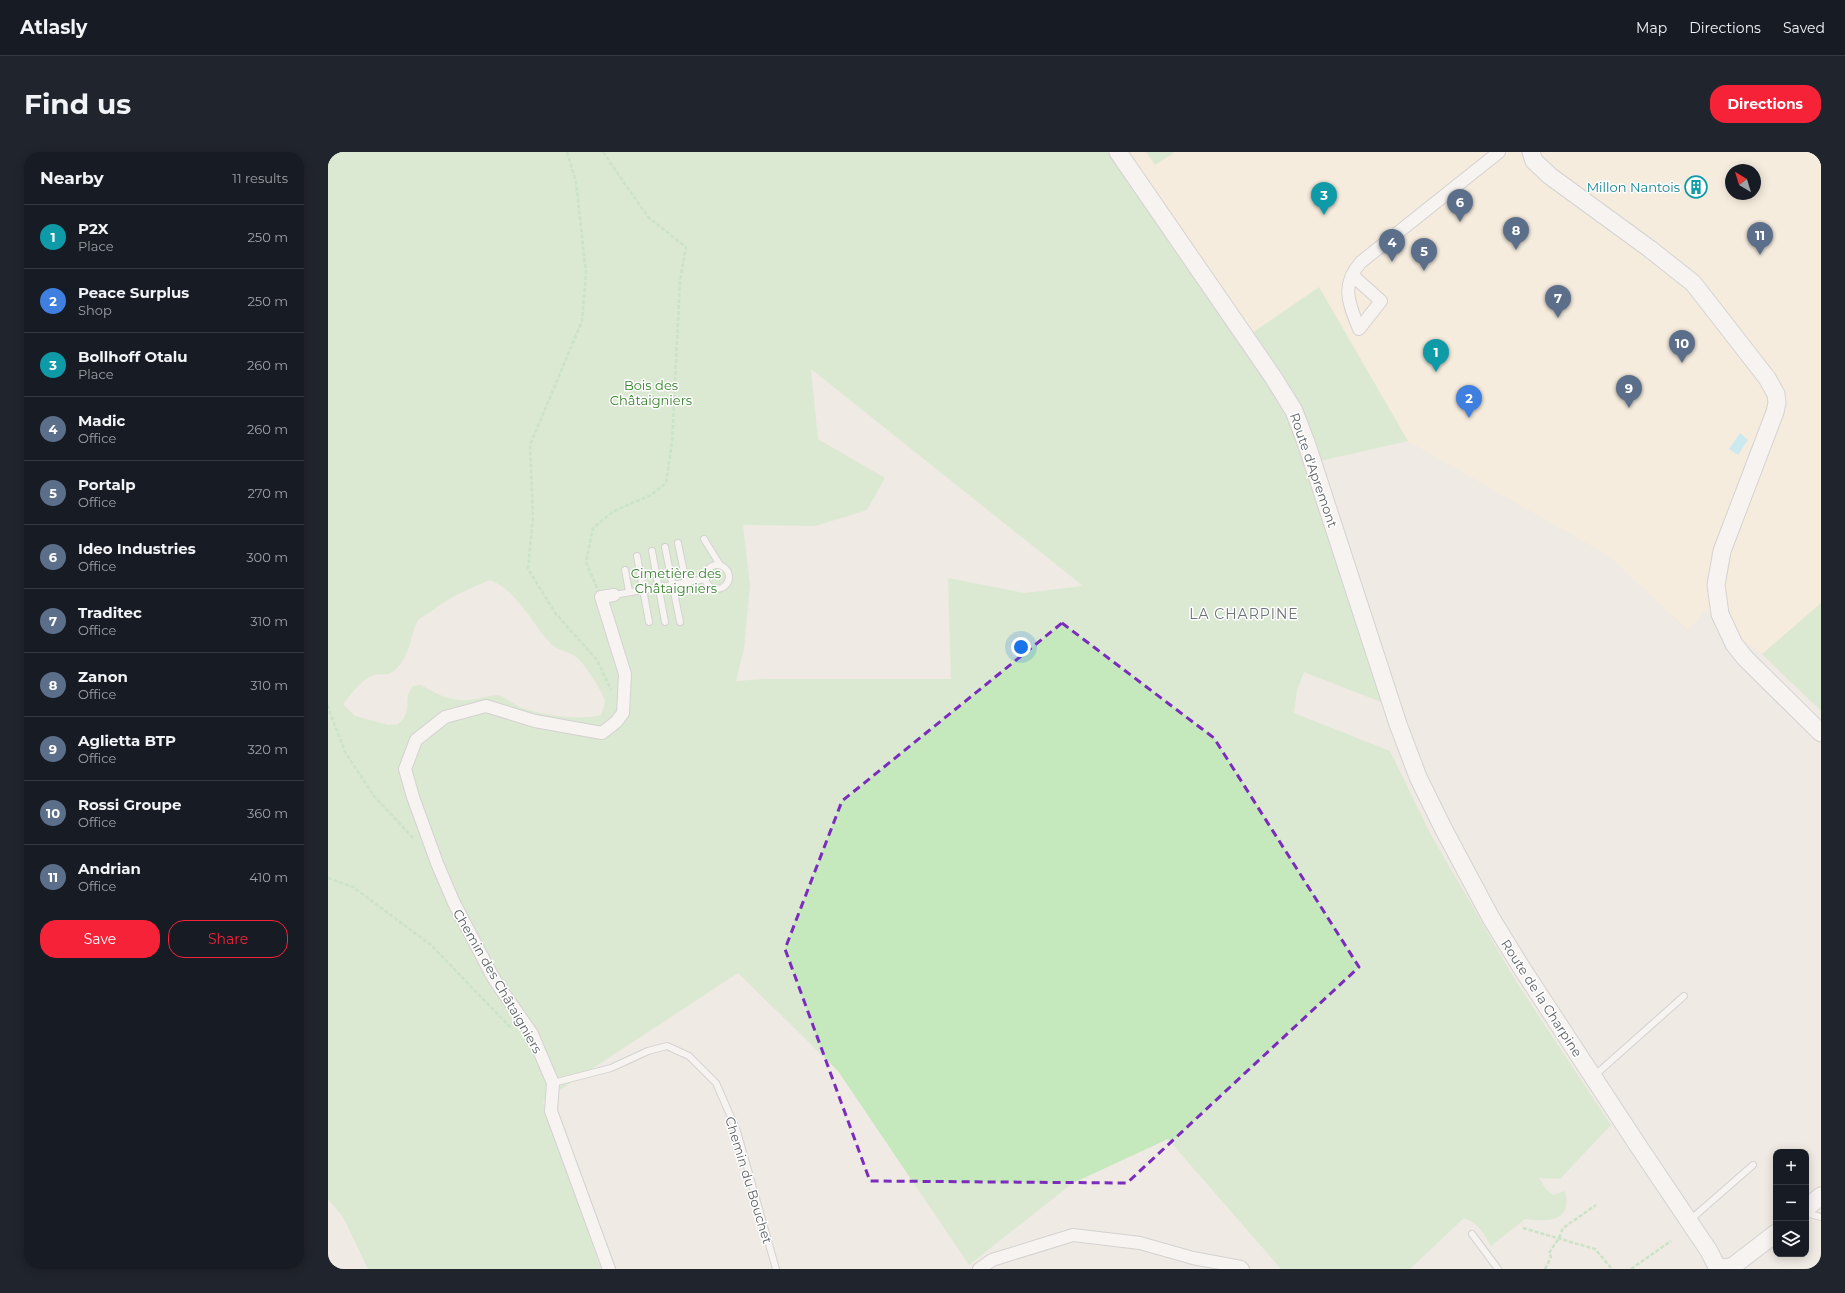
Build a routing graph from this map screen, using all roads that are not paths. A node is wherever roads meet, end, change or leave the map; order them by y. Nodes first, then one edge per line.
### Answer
1 (1118, 152) edge
2 (1499, 152) edge
3 (1531, 152) edge
4 (1352, 275) dead end
5 (704, 539) dead end
6 (678, 543) dead end
7 (665, 547) dead end
8 (652, 551) dead end
9 (637, 556) dead end
10 (720, 565) junction
11 (625, 570) dead end
12 (706, 579) junction
13 (686, 582) junction
14 (673, 585) junction
15 (658, 587) junction
16 (643, 589) junction
17 (629, 591) junction
18 (614, 595) joint
19 (649, 622) dead end
20 (665, 622) dead end
21 (680, 622) dead end
22 (1394, 713) joint
23 (1821, 733) edge
24 (1684, 996) dead end
25 (1593, 1077) junction
26 (553, 1083) junction
27 (1753, 1165) dead end
28 (1821, 1196) edge
29 (1809, 1206) edge
30 (1809, 1214) edge
31 (1821, 1217) edge
32 (1689, 1221) junction
33 (1472, 1234) dead end
34 (1773, 1235) edge
35 (1718, 1268) edge
36 (610, 1269) edge
37 (776, 1269) edge
38 (979, 1269) edge
39 (1243, 1269) edge
40 (1498, 1269) edge

1 - 22 main road, Route d'Apremont
2 - 4 street
3 - 23 main road
5 - 10 lane
6 - 13 lane
7 - 14 lane
8 - 15 lane
9 - 16 lane
10 - 12 lane
10 - 12 lane
11 - 17 lane
12 - 13 lane
13 - 14 lane
14 - 15 lane
14 - 21 lane
15 - 16 lane
15 - 20 lane
16 - 17 lane
16 - 19 lane
17 - 18 lane
18 - 26 street, Chemin des Châtaigniers
22 - 25 main road, Route de la Charpine
24 - 25 lane
25 - 32 main road, Route de la Charpine
26 - 36 street, Chemin des Châtaigniers
26 - 37 lane, Chemin du Bouchet
27 - 32 lane
28 - 29 main road
30 - 31 lane
32 - 35 main road, Route de la Charpine
33 - 40 lane
34 - 35 main road
38 - 39 street

